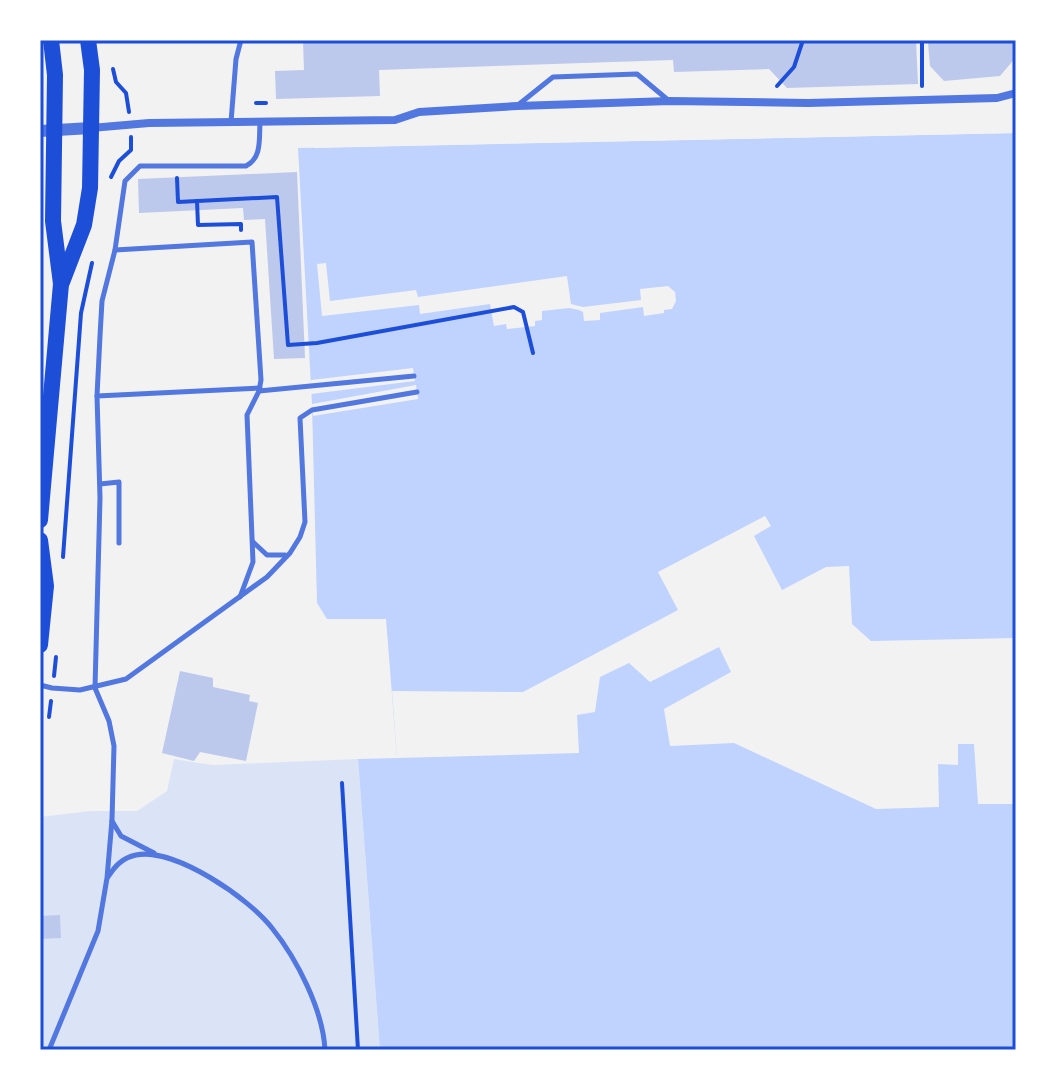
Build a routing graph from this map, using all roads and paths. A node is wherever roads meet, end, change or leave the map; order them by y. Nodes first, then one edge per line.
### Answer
1 (51, 40) edge
2 (88, 40) edge
3 (241, 40) edge
4 (803, 40) edge
5 (922, 40) edge
6 (112, 67) dead end
7 (777, 86) dead end
8 (922, 86) dead end
9 (126, 93) dead end
10 (1016, 93) edge
11 (670, 101) junction
12 (256, 103) dead end
13 (266, 103) dead end
14 (517, 106) junction
15 (231, 123) junction
16 (260, 123) junction
17 (91, 128) junction
18 (47, 130) edge
19 (131, 150) dead end
20 (110, 180) dead end
21 (242, 243) junction
22 (115, 250) junction
23 (94, 251) dead end
24 (61, 284) junction
25 (533, 353) dead end
26 (414, 376) dead end
27 (259, 390) junction
28 (417, 392) dead end
29 (97, 396) junction
30 (42, 482) edge
31 (100, 484) junction
32 (40, 520) edge
33 (40, 540) edge
34 (252, 541) junction
35 (119, 543) dead end
36 (290, 553) junction
37 (63, 558) dead end
38 (239, 598) junction
39 (40, 645) edge
40 (40, 685) edge
41 (95, 688) junction
42 (342, 783) dead end
43 (112, 820) junction
44 (157, 855) junction
45 (107, 878) junction
46 (49, 1050) edge
47 (325, 1050) edge
48 (358, 1050) edge

1 - 18 main road
2 - 17 main road
3 - 15 lane
4 - 7 path
5 - 8 path
6 - 9 path
10 - 11 street
11 - 14 street
11 - 14 lane
12 - 13 path
14 - 16 street
15 - 16 street
15 - 17 street
16 - 22 lane
17 - 18 street
17 - 24 main road
18 - 24 main road
19 - 20 path
21 - 22 lane
21 - 25 path
21 - 27 lane
22 - 29 lane
23 - 37 path
24 - 30 main road
26 - 27 lane
27 - 29 lane
27 - 34 lane
28 - 36 lane
29 - 31 lane
30 - 32 main road
31 - 35 lane
31 - 41 lane
33 - 39 main road
34 - 36 lane
34 - 38 lane
36 - 38 lane
38 - 41 lane
40 - 41 lane
41 - 43 lane
42 - 48 path
43 - 44 lane
43 - 45 lane
44 - 45 lane
44 - 47 lane
45 - 46 lane

